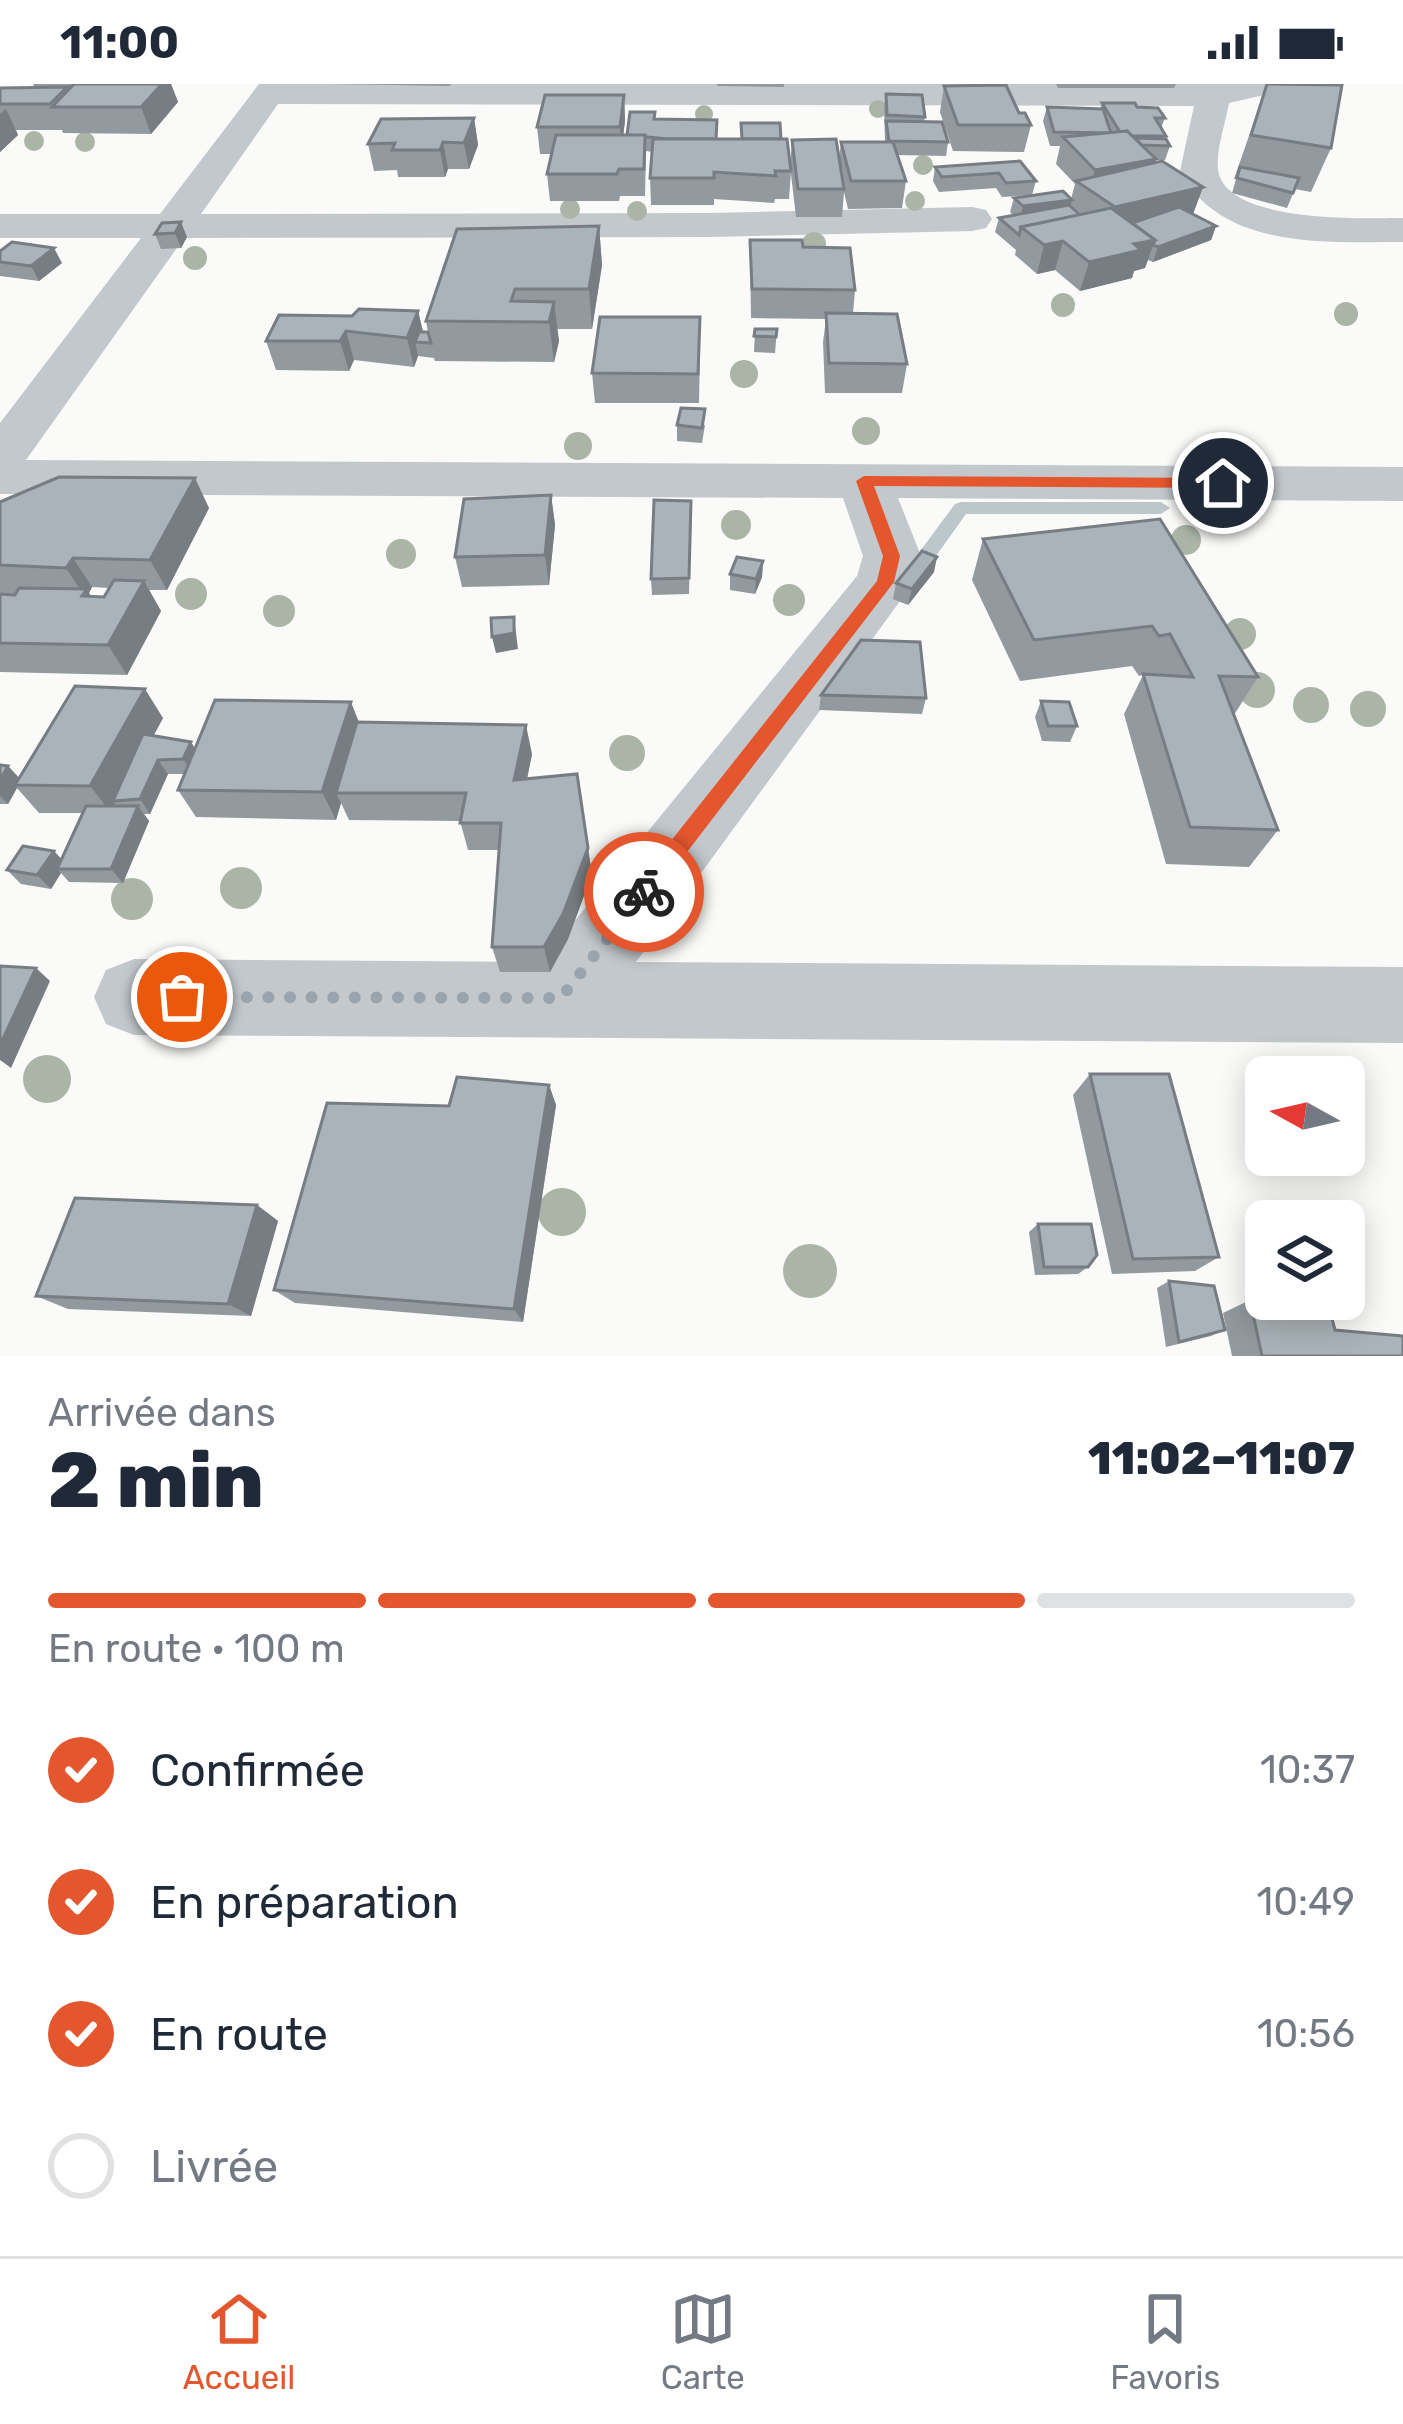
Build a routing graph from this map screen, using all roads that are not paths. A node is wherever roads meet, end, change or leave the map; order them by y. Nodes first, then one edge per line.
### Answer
1 (1270, 84) edge
2 (273, 89) edge
3 (887, 90) edge
4 (1215, 90) edge
5 (972, 219) dead end
6 (0, 226) edge
7 (167, 229) junction
8 (1403, 230) edge
9 (0, 459) edge
10 (0, 477) edge
11 (864, 481) junction
12 (1403, 484) edge
13 (134, 997) dead end
14 (561, 998) junction
15 (1403, 1005) edge

1 - 4 street
2 - 3 street
2 - 7 street
3 - 4 street
4 - 8 street
5 - 7 street
6 - 7 street
7 - 9 street
10 - 11 street
11 - 12 street
11 - 14 street
13 - 14 street
14 - 15 street

